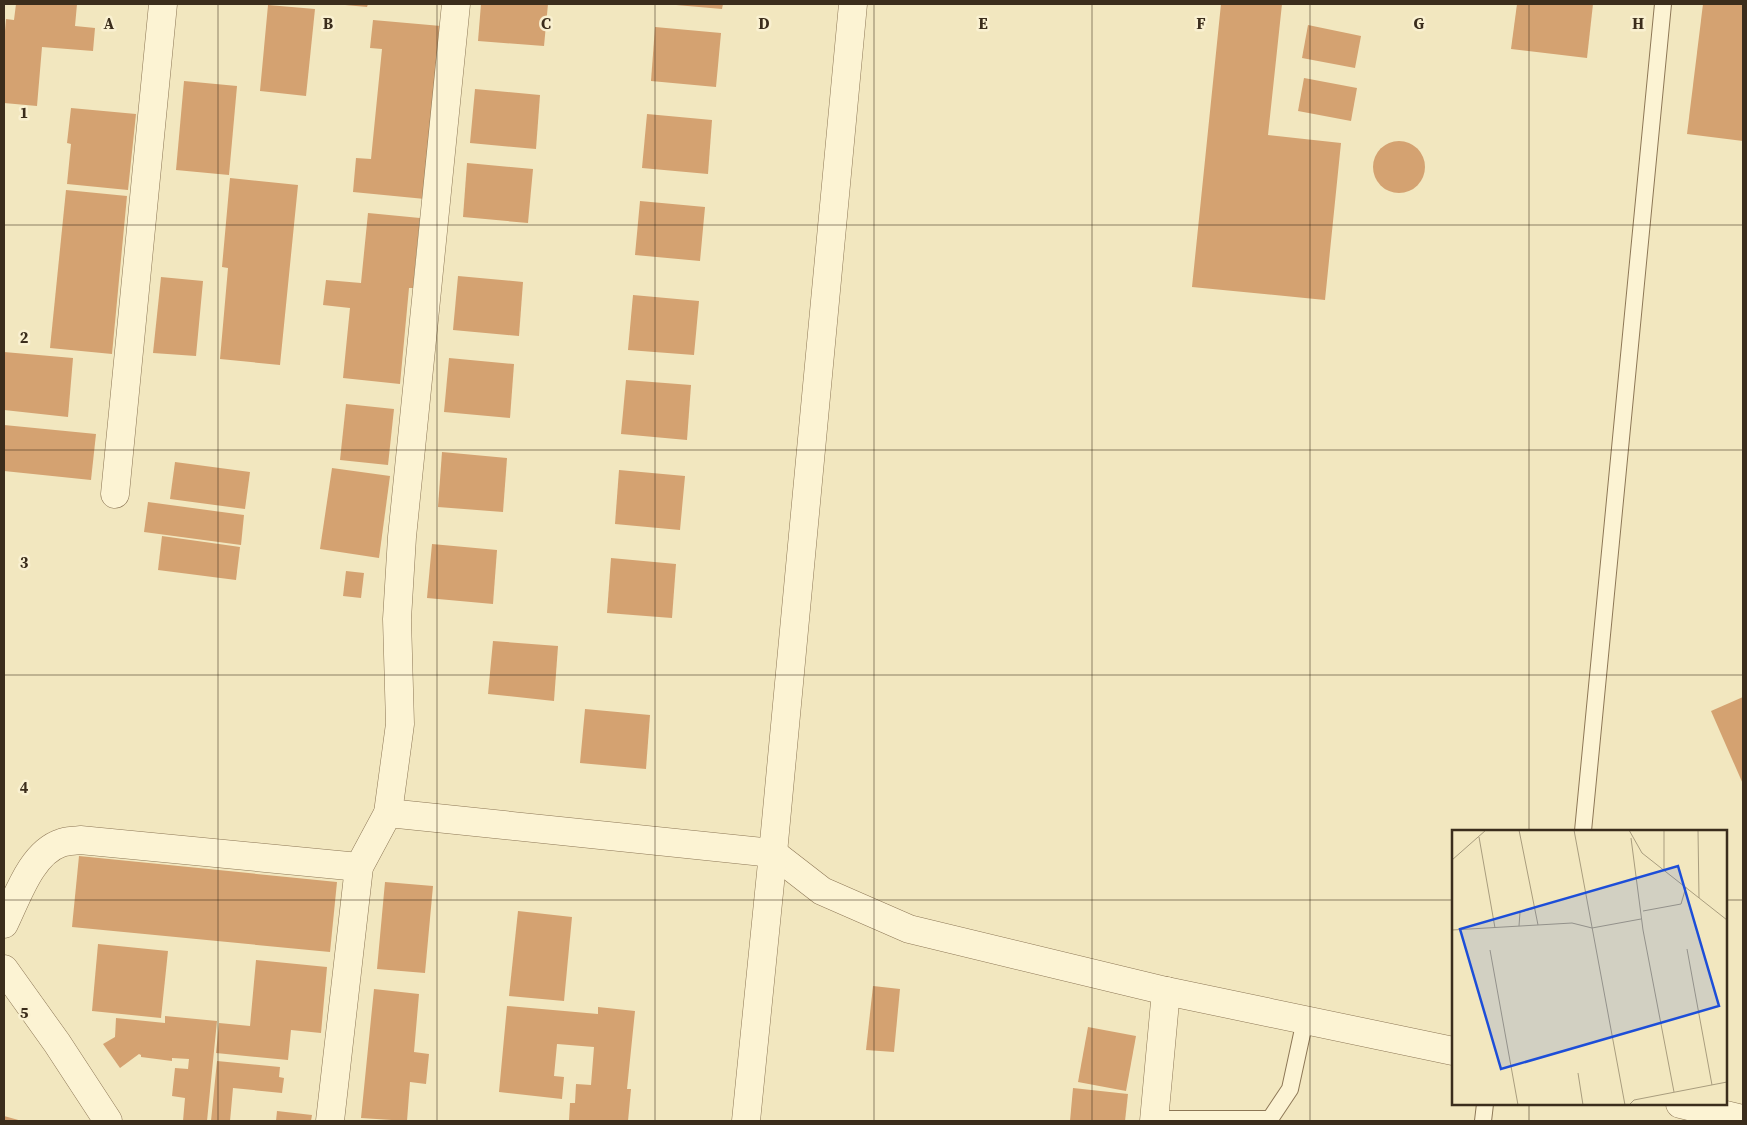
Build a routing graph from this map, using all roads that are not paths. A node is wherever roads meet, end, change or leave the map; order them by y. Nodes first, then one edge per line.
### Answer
1 (163, 4) edge
2 (456, 4) edge
3 (853, 4) edge
4 (1663, 4) edge
5 (115, 494) dead end
6 (388, 813) junction
7 (1583, 830) edge
8 (773, 853) junction
9 (359, 867) junction
10 (4, 924) edge
11 (4, 969) edge
12 (1166, 991) junction
13 (1305, 1020) junction
14 (1452, 1051) edge
15 (1485, 1105) edge
16 (1684, 1105) edge
17 (1743, 1119) edge
18 (1154, 1120) edge
19 (108, 1121) edge
20 (330, 1121) edge
21 (746, 1121) edge
22 (1483, 1121) edge

1 - 5 street
2 - 6 street
3 - 8 street
4 - 7 lane
6 - 8 street
6 - 9 street
8 - 12 street
8 - 21 street
9 - 10 street
9 - 20 street
11 - 19 street
12 - 13 street
12 - 18 street
13 - 14 street
13 - 18 lane
15 - 22 lane
16 - 17 street

